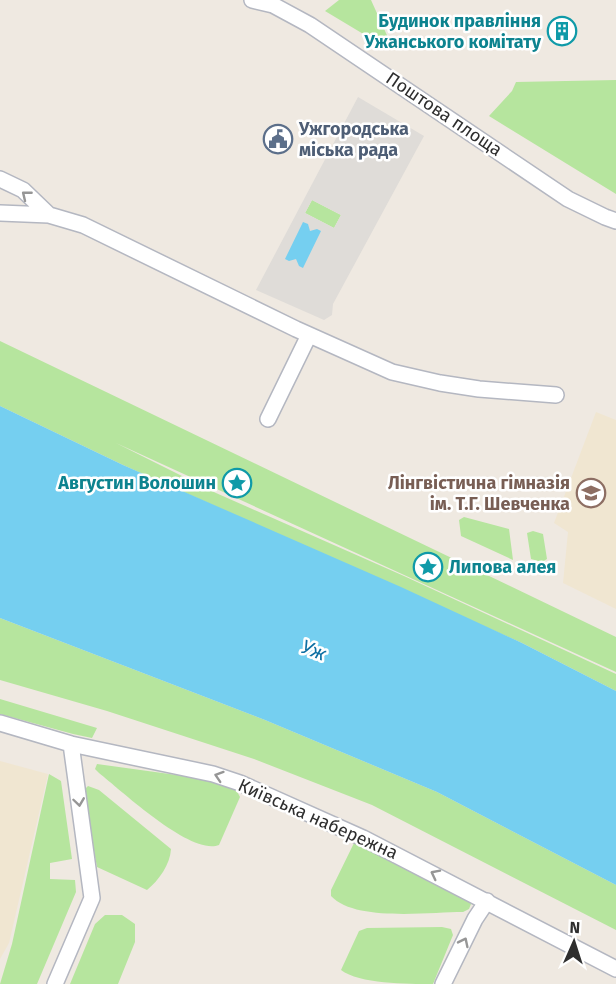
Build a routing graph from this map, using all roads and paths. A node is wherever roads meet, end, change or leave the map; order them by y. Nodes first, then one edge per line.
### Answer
1 (252, 0) edge
2 (273, 2) edge
3 (0, 179) edge
4 (0, 213) edge
5 (49, 215) junction
6 (616, 220) edge
7 (309, 335) junction
8 (556, 395) dead end
9 (268, 419) dead end
10 (0, 723) edge
11 (71, 744) junction
12 (487, 901) junction
13 (616, 969) edge
14 (55, 984) edge
15 (443, 984) edge

1 - 2 street, Поштова площа
2 - 6 street, Поштова площа
5 -> 3 street
4 - 5 street
5 - 7 street
7 - 8 street
7 - 9 street
10 - 11 street, Київська набережна
12 -> 11 street, Київська набережна
11 -> 14 street
12 - 13 street, Київська набережна
15 -> 12 street

